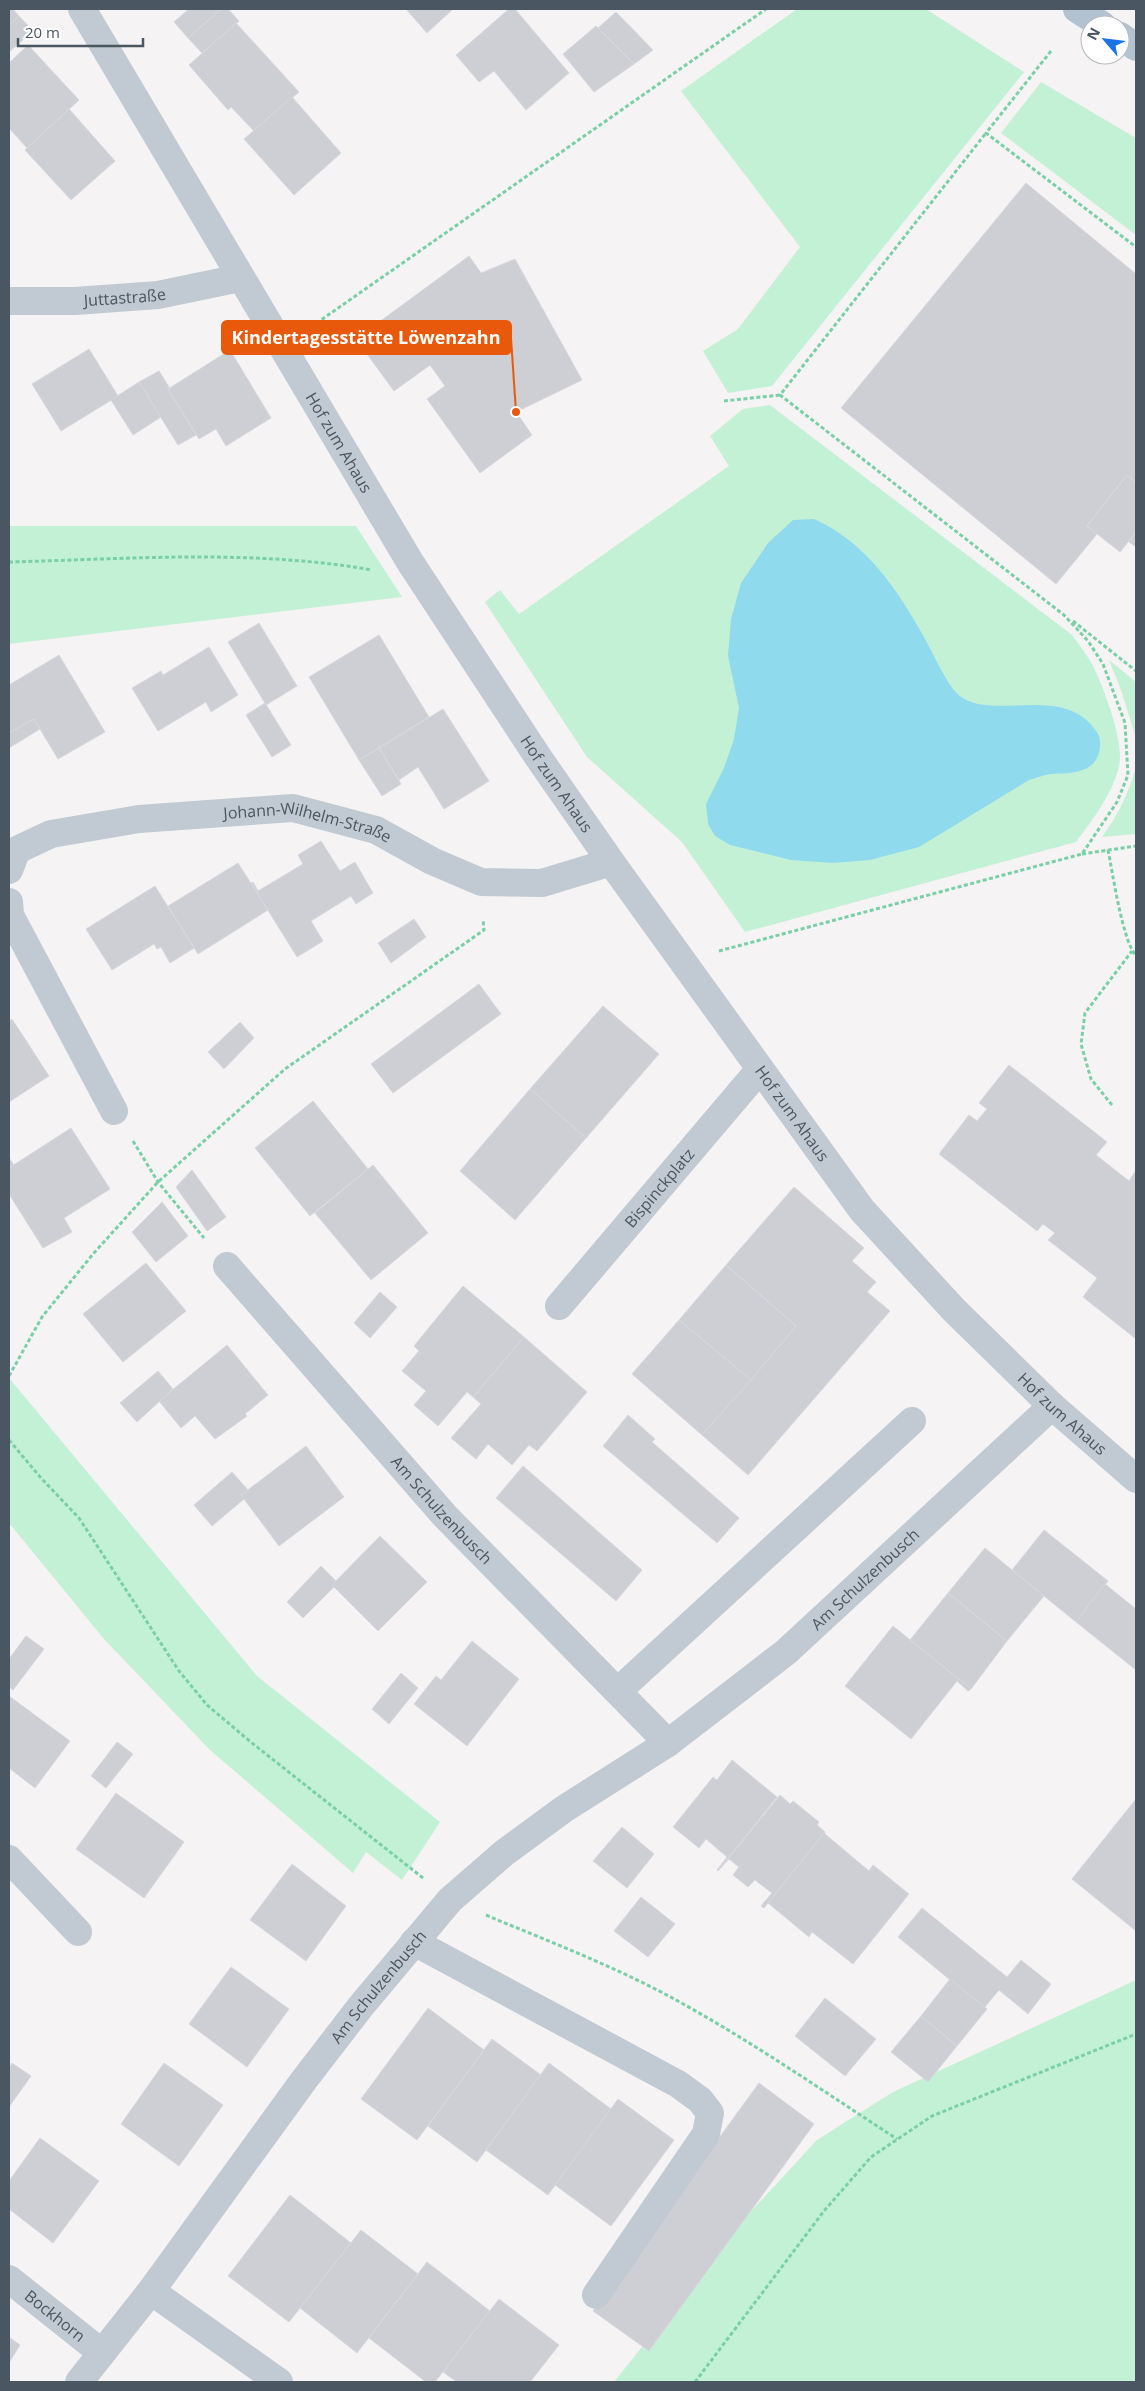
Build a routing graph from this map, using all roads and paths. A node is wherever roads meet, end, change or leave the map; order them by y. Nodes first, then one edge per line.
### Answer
1 (82, 9) edge
2 (766, 9) edge
3 (1051, 51) dead end
4 (986, 134) junction
5 (1136, 246) edge
6 (240, 278) junction
7 (9, 301) edge
8 (282, 348) junction
9 (780, 395) junction
10 (724, 401) dead end
11 (9, 562) edge
12 (410, 562) junction
13 (1064, 615) junction
14 (1136, 671) edge
15 (1136, 846) edge
16 (1108, 850) junction
17 (1082, 854) junction
18 (610, 862) junction
19 (9, 870) edge
20 (481, 882) junction
21 (9, 902) edge
22 (1132, 951) junction
23 (1136, 956) edge
24 (682, 961) junction
25 (760, 1069) junction
26 (1112, 1106) dead end
27 (114, 1111) joint
28 (158, 1182) junction
29 (227, 1266) joint
30 (559, 1306) dead end
31 (9, 1376) edge
32 (1052, 1406) junction
33 (912, 1421) dead end
34 (9, 1440) edge
35 (1136, 1479) edge
36 (618, 1691) junction
37 (668, 1743) junction
38 (9, 1859) edge
39 (450, 1900) junction
40 (78, 1932) dead end
41 (414, 1942) junction
42 (1136, 2034) edge
43 (897, 2139) junction
44 (9, 2279) edge
45 (151, 2291) junction
46 (596, 2295) dead end
47 (102, 2353) junction
48 (79, 2382) edge
49 (279, 2382) edge
50 (695, 2382) edge

1 - 6 street, Hof zum Ahaus
2 - 8 path
3 - 4 path
4 - 5 path
4 - 9 path
6 - 7 street, Juttastraße
6 - 8 street, Hof zum Ahaus
8 - 12 street, Hof zum Ahaus
9 - 10 path
9 - 13 path
11 - 12 path
12 - 18 street, Hof zum Ahaus
13 - 14 path
13 - 17 path
15 - 16 path
16 - 17 path
16 - 22 path
17 - 24 path
18 - 20 street, Johann-Wilhelm-Straße
18 - 24 street, Hof zum Ahaus
19 - 20 street, Johann-Wilhelm-Straße
20 - 28 path
21 - 27 street
22 - 23 path
22 - 26 path
24 - 25 street, Hof zum Ahaus
25 - 30 street, Bispinckplatz
25 - 32 street, Hof zum Ahaus
27 - 28 path
28 - 29 path
28 - 31 path
29 - 36 street, Am Schulzenbusch
32 - 35 street, Hof zum Ahaus
32 - 37 street, Am Schulzenbusch
33 - 36 street
34 - 39 path
36 - 37 street, Am Schulzenbusch
37 - 39 street, Am Schulzenbusch
38 - 40 street
39 - 41 street, Am Schulzenbusch
39 - 43 path
41 - 45 street, Am Schulzenbusch
41 - 46 street
42 - 43 path
43 - 50 path
44 - 47 street, Bockhorn
45 - 47 street, Am Schulzenbusch
45 - 49 street
47 - 48 street, Am Schulzenbusch

